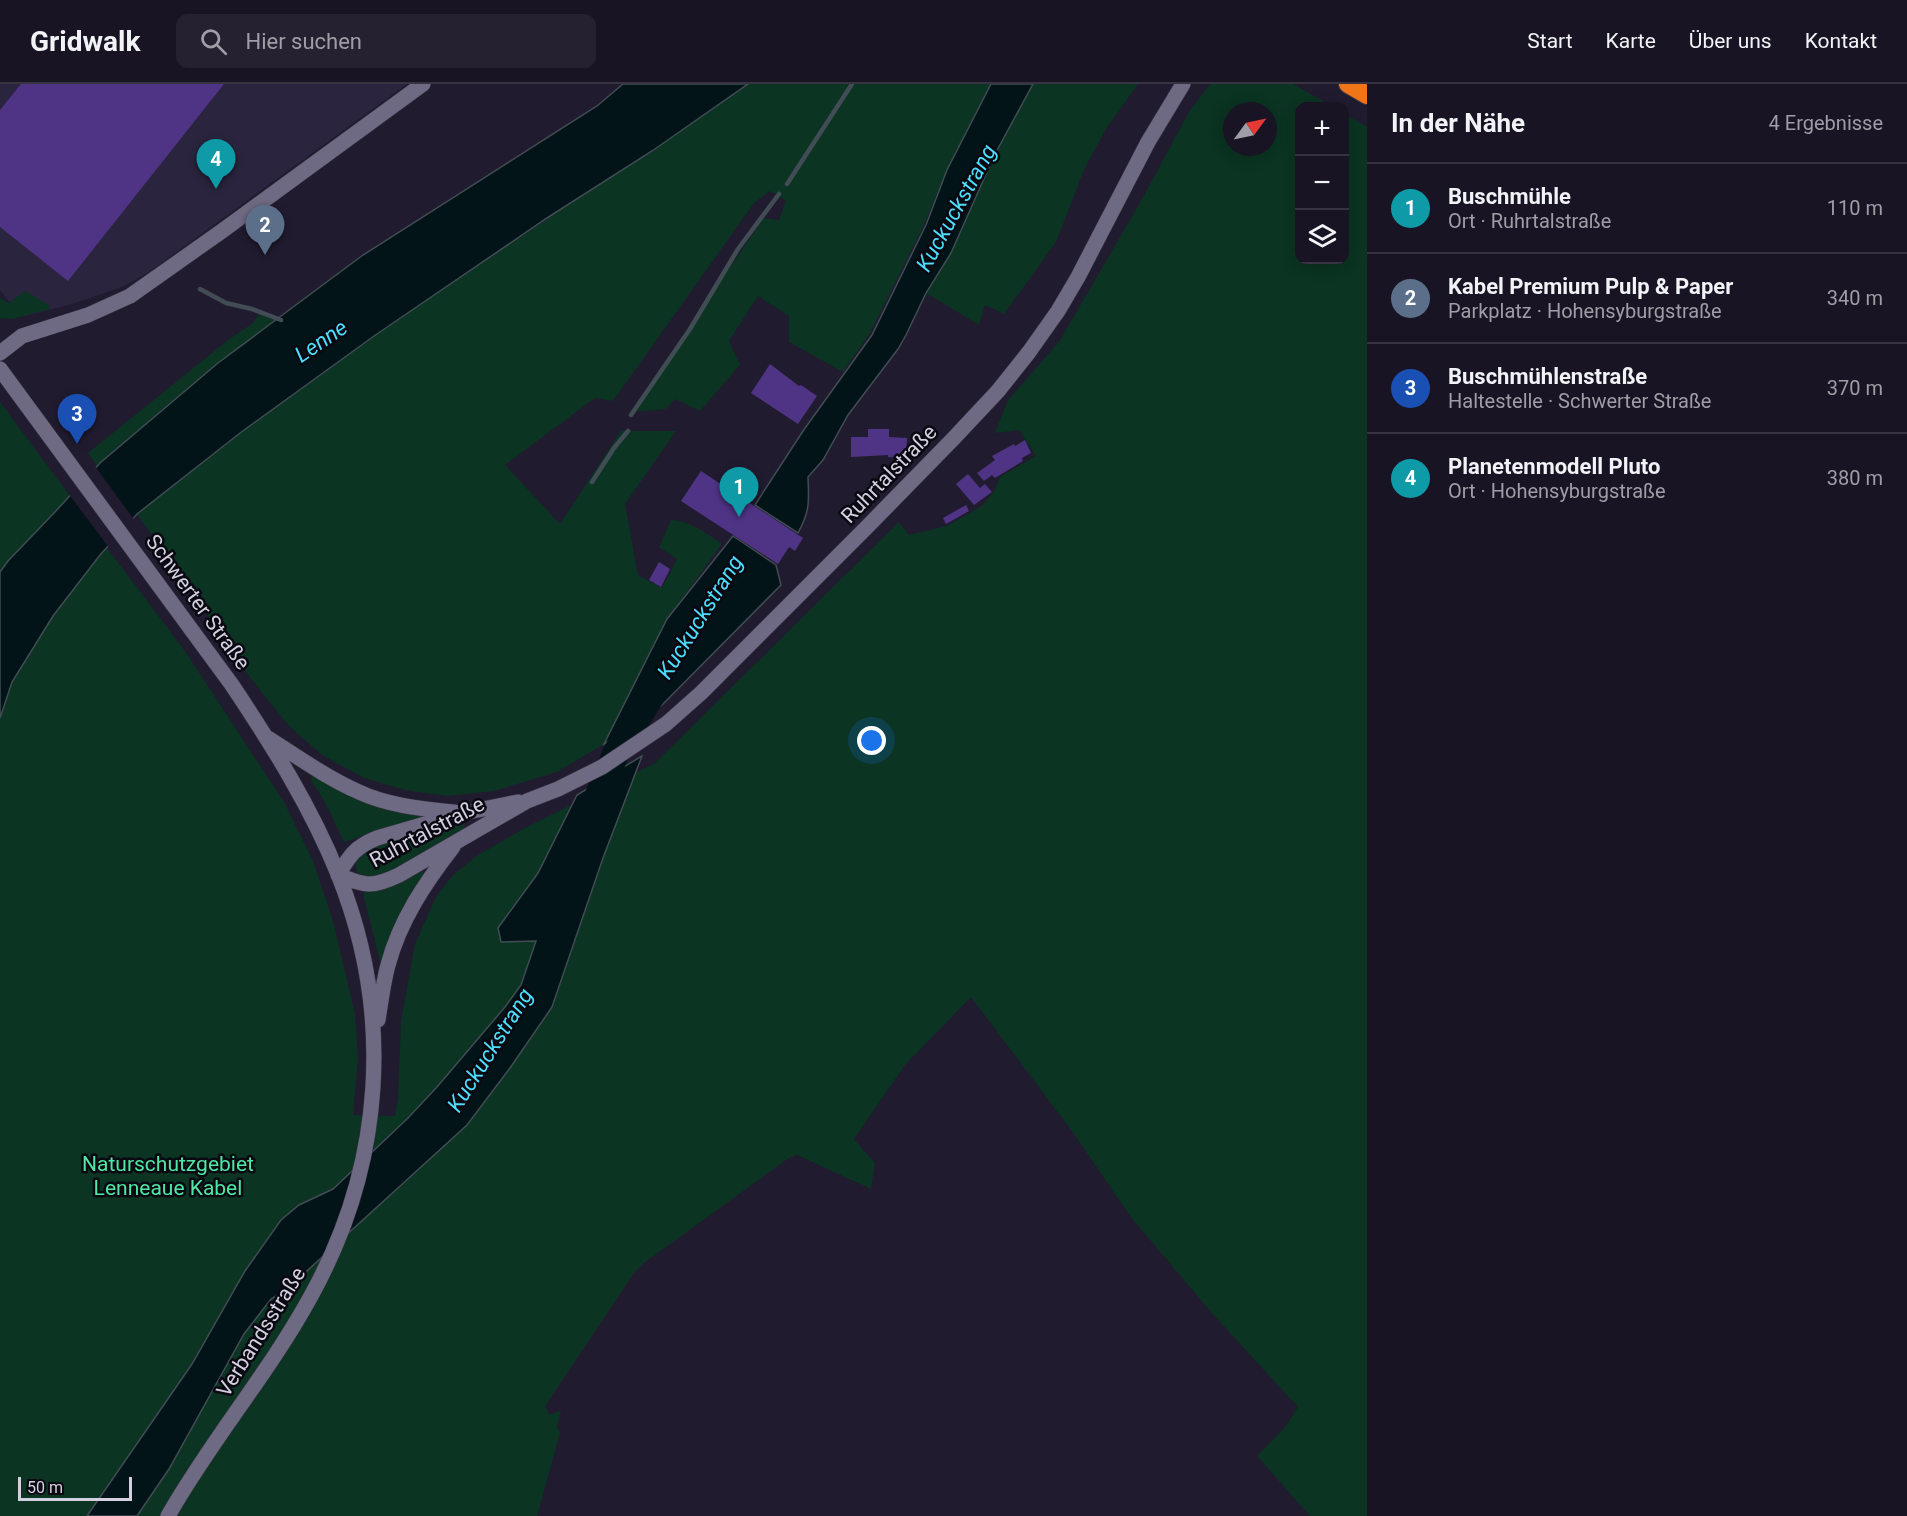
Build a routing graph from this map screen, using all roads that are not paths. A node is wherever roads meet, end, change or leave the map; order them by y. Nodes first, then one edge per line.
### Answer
1 (423, 84) edge
2 (1183, 84) edge
3 (1348, 84) edge
4 (1367, 95) edge
5 (0, 353) edge
6 (0, 369) edge
7 (266, 737) junction
8 (527, 801) junction
9 (462, 813) junction
10 (457, 841) junction
11 (338, 875) junction
12 (375, 1038) junction
13 (168, 1516) edge

1 - 5 main road
2 - 8 main road, Ruhrtalstraße
3 - 4 highway
6 - 7 main road, Schwerter Straße
7 - 9 main road
7 - 11 main road, Schwerter Straße
8 - 9 main road, Ruhrtalstraße
8 - 10 main road, Ruhrtalstraße
9 - 11 main road, Ruhrtalstraße
10 - 11 main road, Ruhrtalstraße
10 - 12 main road
11 - 12 main road, Verbandsstraße
12 - 13 main road, Verbandsstraße

